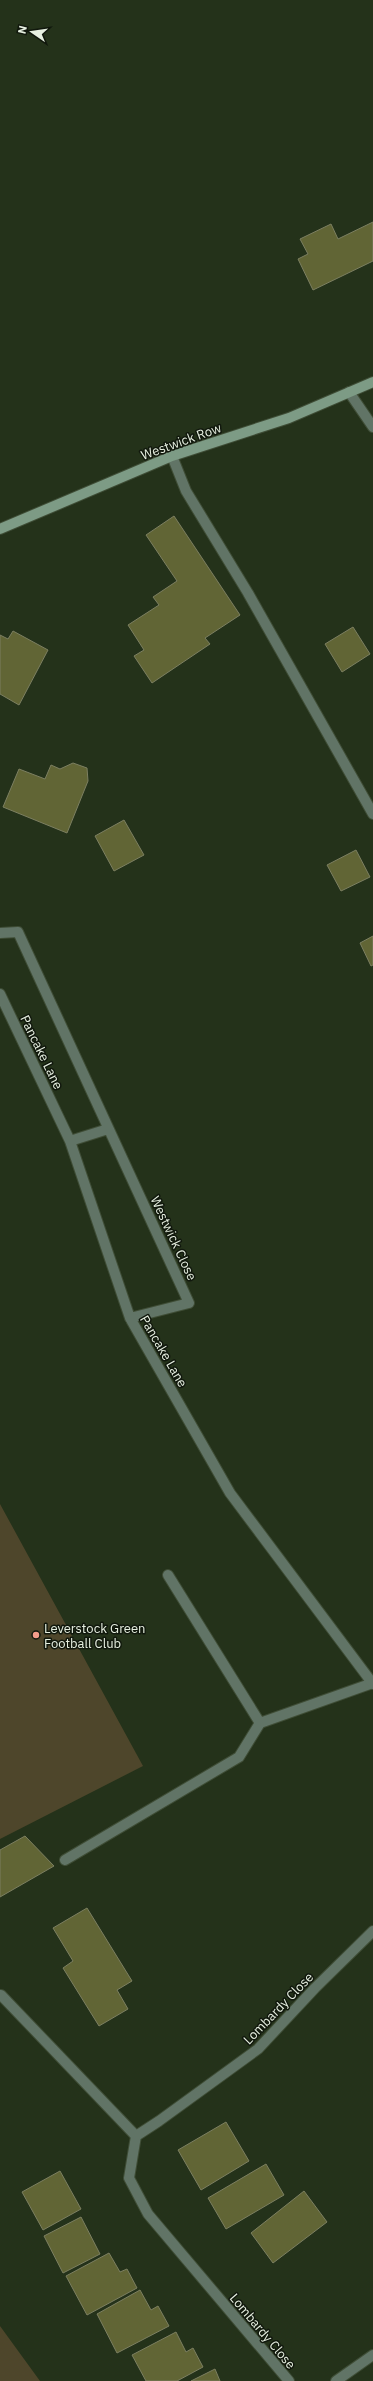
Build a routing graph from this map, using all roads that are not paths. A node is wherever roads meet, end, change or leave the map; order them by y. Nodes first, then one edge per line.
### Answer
1 (373, 382) edge
2 (349, 392) junction
3 (373, 427) edge
4 (172, 456) junction
5 (0, 529) edge
6 (373, 814) edge
7 (0, 933) edge
8 (0, 994) edge
9 (108, 1129) junction
10 (70, 1141) junction
11 (130, 1318) junction
12 (168, 1574) dead end
13 (373, 1683) edge
14 (260, 1723) junction
15 (65, 1860) dead end
16 (373, 1931) edge
17 (1, 1995) edge
18 (136, 2136) junction
19 (373, 2355) edge
20 (289, 2381) edge
21 (336, 2381) edge

1 - 2 street, Westwick Row
2 - 3 street
2 - 4 street, Westwick Row
4 - 5 street, Westwick Row
4 - 6 street
7 - 9 street, Westwick Close
8 - 10 street, Pancake Lane
9 - 10 street
9 - 11 street, Westwick Close
10 - 11 street, Pancake Lane
11 - 13 street, Pancake Lane
12 - 14 street
13 - 14 street
14 - 15 street
16 - 18 street, Lombardy Close
17 - 18 street
18 - 20 street, Lombardy Close
19 - 21 street

